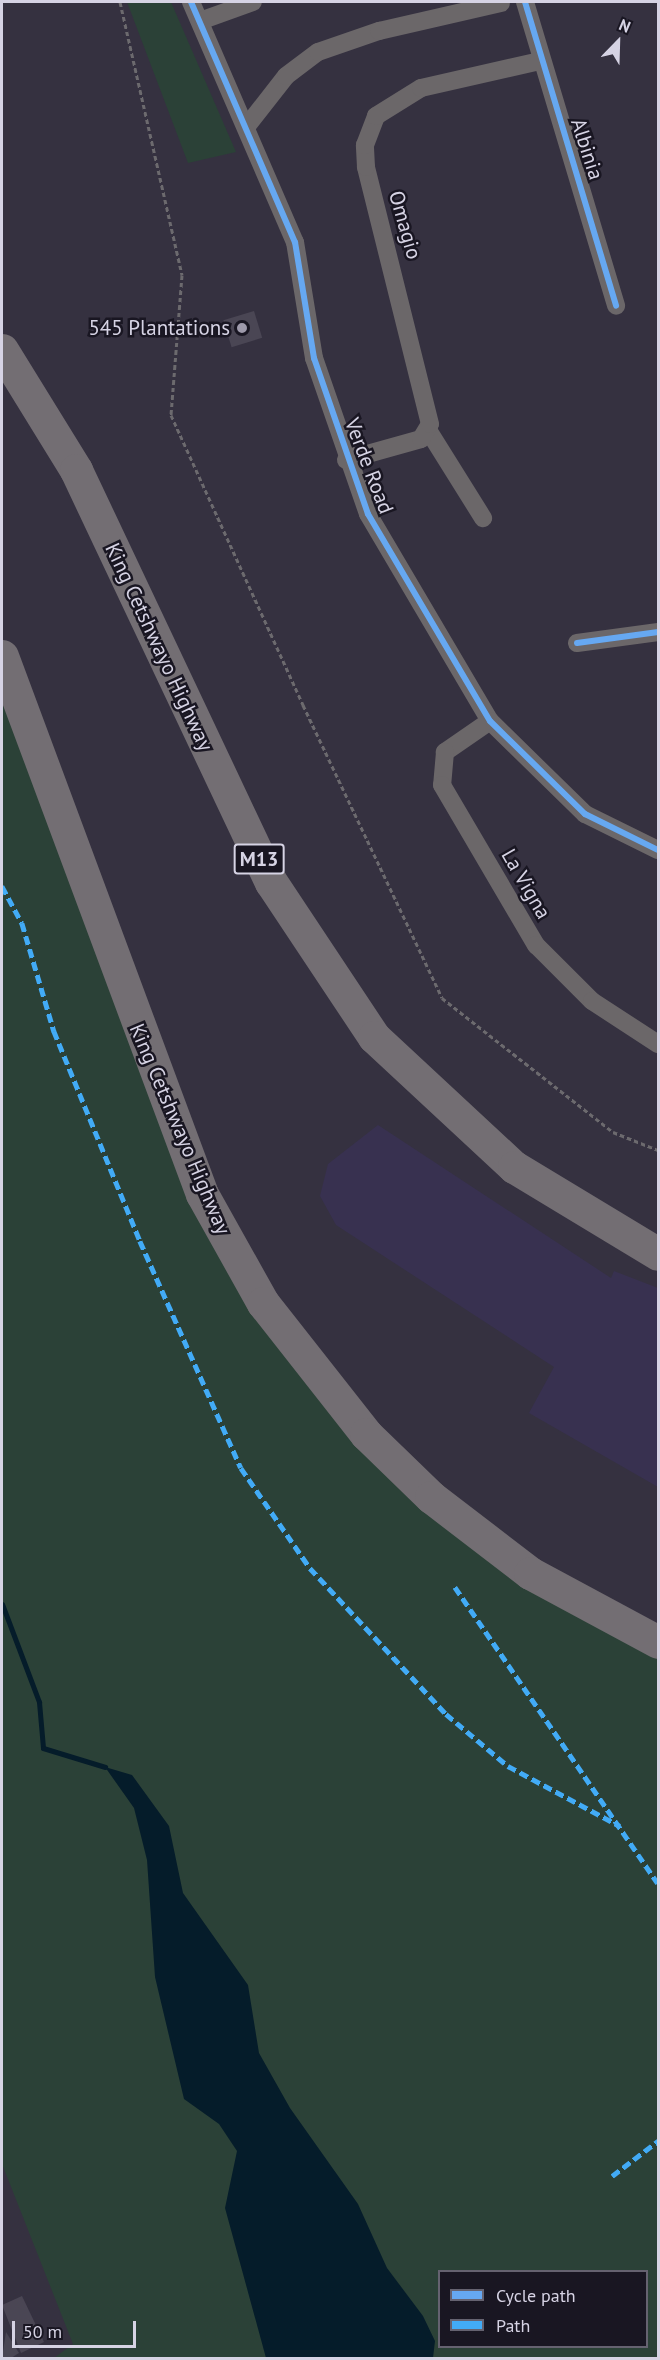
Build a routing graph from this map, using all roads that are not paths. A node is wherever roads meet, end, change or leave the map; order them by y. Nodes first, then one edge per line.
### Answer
1 (191, 2) edge
2 (253, 2) edge
3 (525, 2) edge
4 (501, 3) dead end
5 (200, 21) junction
6 (540, 61) junction
7 (247, 126) junction
8 (616, 306) dead end
9 (2, 350) edge
10 (428, 430) junction
11 (346, 460) junction
12 (483, 518) dead end
13 (658, 632) edge
14 (577, 643) dead end
15 (2, 656) edge
16 (490, 721) junction
17 (658, 850) edge
18 (658, 1044) edge
19 (658, 1254) edge
20 (658, 1642) edge

1 - 5 street, Verde Road
2 - 5 street
3 - 6 street, Albinia
4 - 7 street
5 - 7 street, Verde Road
6 - 8 street, Albinia
6 - 10 street, Omagio
7 - 11 street, Verde Road
9 - 19 highway, King Cetshwayo Highway / M13
10 - 11 street
10 - 12 street
11 - 16 street, Verde Road
13 - 14 street
15 - 20 highway, King Cetshwayo Highway
16 - 17 street, Verde Road
16 - 18 street, La Vigna

